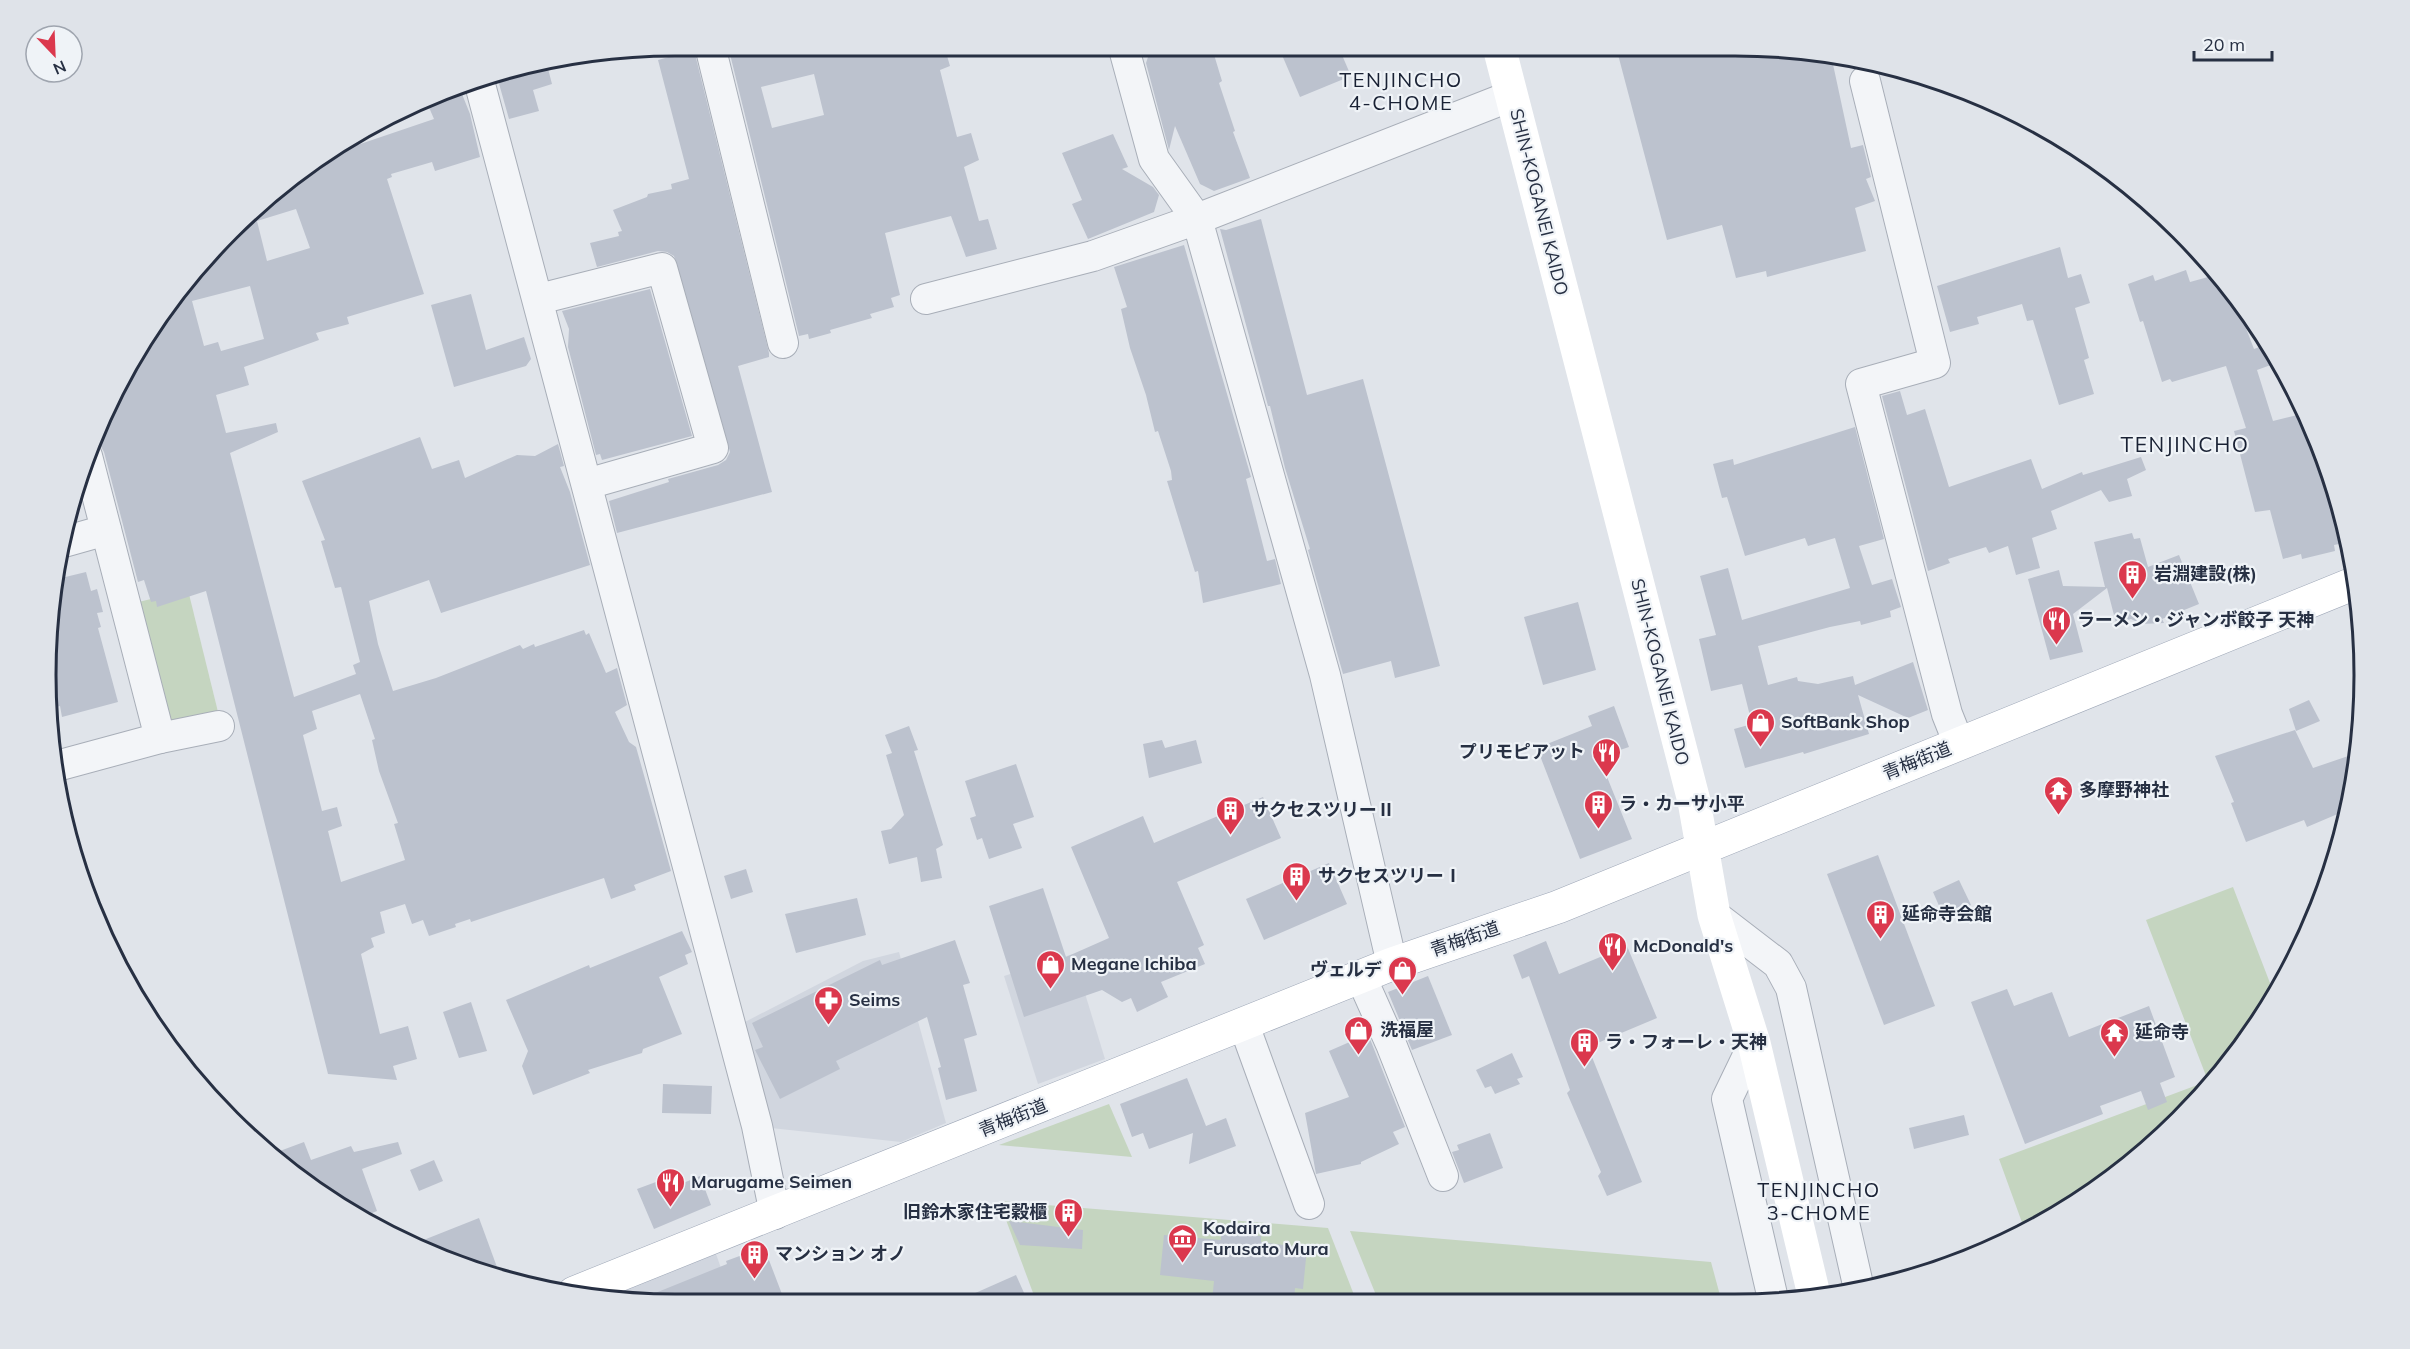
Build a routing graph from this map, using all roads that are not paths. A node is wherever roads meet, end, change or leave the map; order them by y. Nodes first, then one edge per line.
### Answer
1 (712, 56) edge
2 (1126, 56) edge
3 (1501, 56) edge
4 (1865, 81) dead end
5 (481, 87) edge
6 (1511, 96) junction
7 (1197, 219) junction
8 (539, 299) junction
9 (926, 299) dead end
10 (783, 344) dead end
11 (91, 470) edge
12 (587, 484) junction
13 (106, 530) junction
14 (70, 540) edge
15 (2348, 586) edge
16 (219, 726) dead end
17 (160, 738) junction
18 (1959, 744) junction
19 (62, 764) edge
20 (1701, 850) junction
21 (1714, 915) junction
22 (1392, 964) junction
23 (1361, 977) junction
24 (1244, 1025) junction
25 (1754, 1043) junction
26 (1443, 1176) dead end
27 (1309, 1204) dead end
28 (775, 1214) junction
29 (1857, 1282) edge
30 (589, 1287) edge
31 (1812, 1288) edge
32 (1771, 1292) edge

1 - 10 street
2 - 7 street
3 - 6 main road, SHIN-KOGANEI KAIDO
4 - 18 street
5 - 8 street
6 - 7 street
6 - 20 main road, SHIN-KOGANEI KAIDO
7 - 9 street
7 - 22 street
8 - 12 street
8 - 12 street
11 - 13 street
12 - 28 street
13 - 14 street
13 - 17 street
15 - 18 main road, 青梅街道
16 - 17 street
17 - 19 street
18 - 20 main road, 青梅街道
20 - 21 main road, SHIN-KOGANEI KAIDO
20 - 22 main road, 青梅街道
21 - 25 main road, SHIN-KOGANEI KAIDO
21 - 29 street
22 - 23 main road, 青梅街道
23 - 24 main road, 青梅街道
23 - 26 street
24 - 27 street
24 - 28 main road, 青梅街道
25 - 31 main road, SHIN-KOGANEI KAIDO
25 - 32 street
28 - 30 main road, 青梅街道

